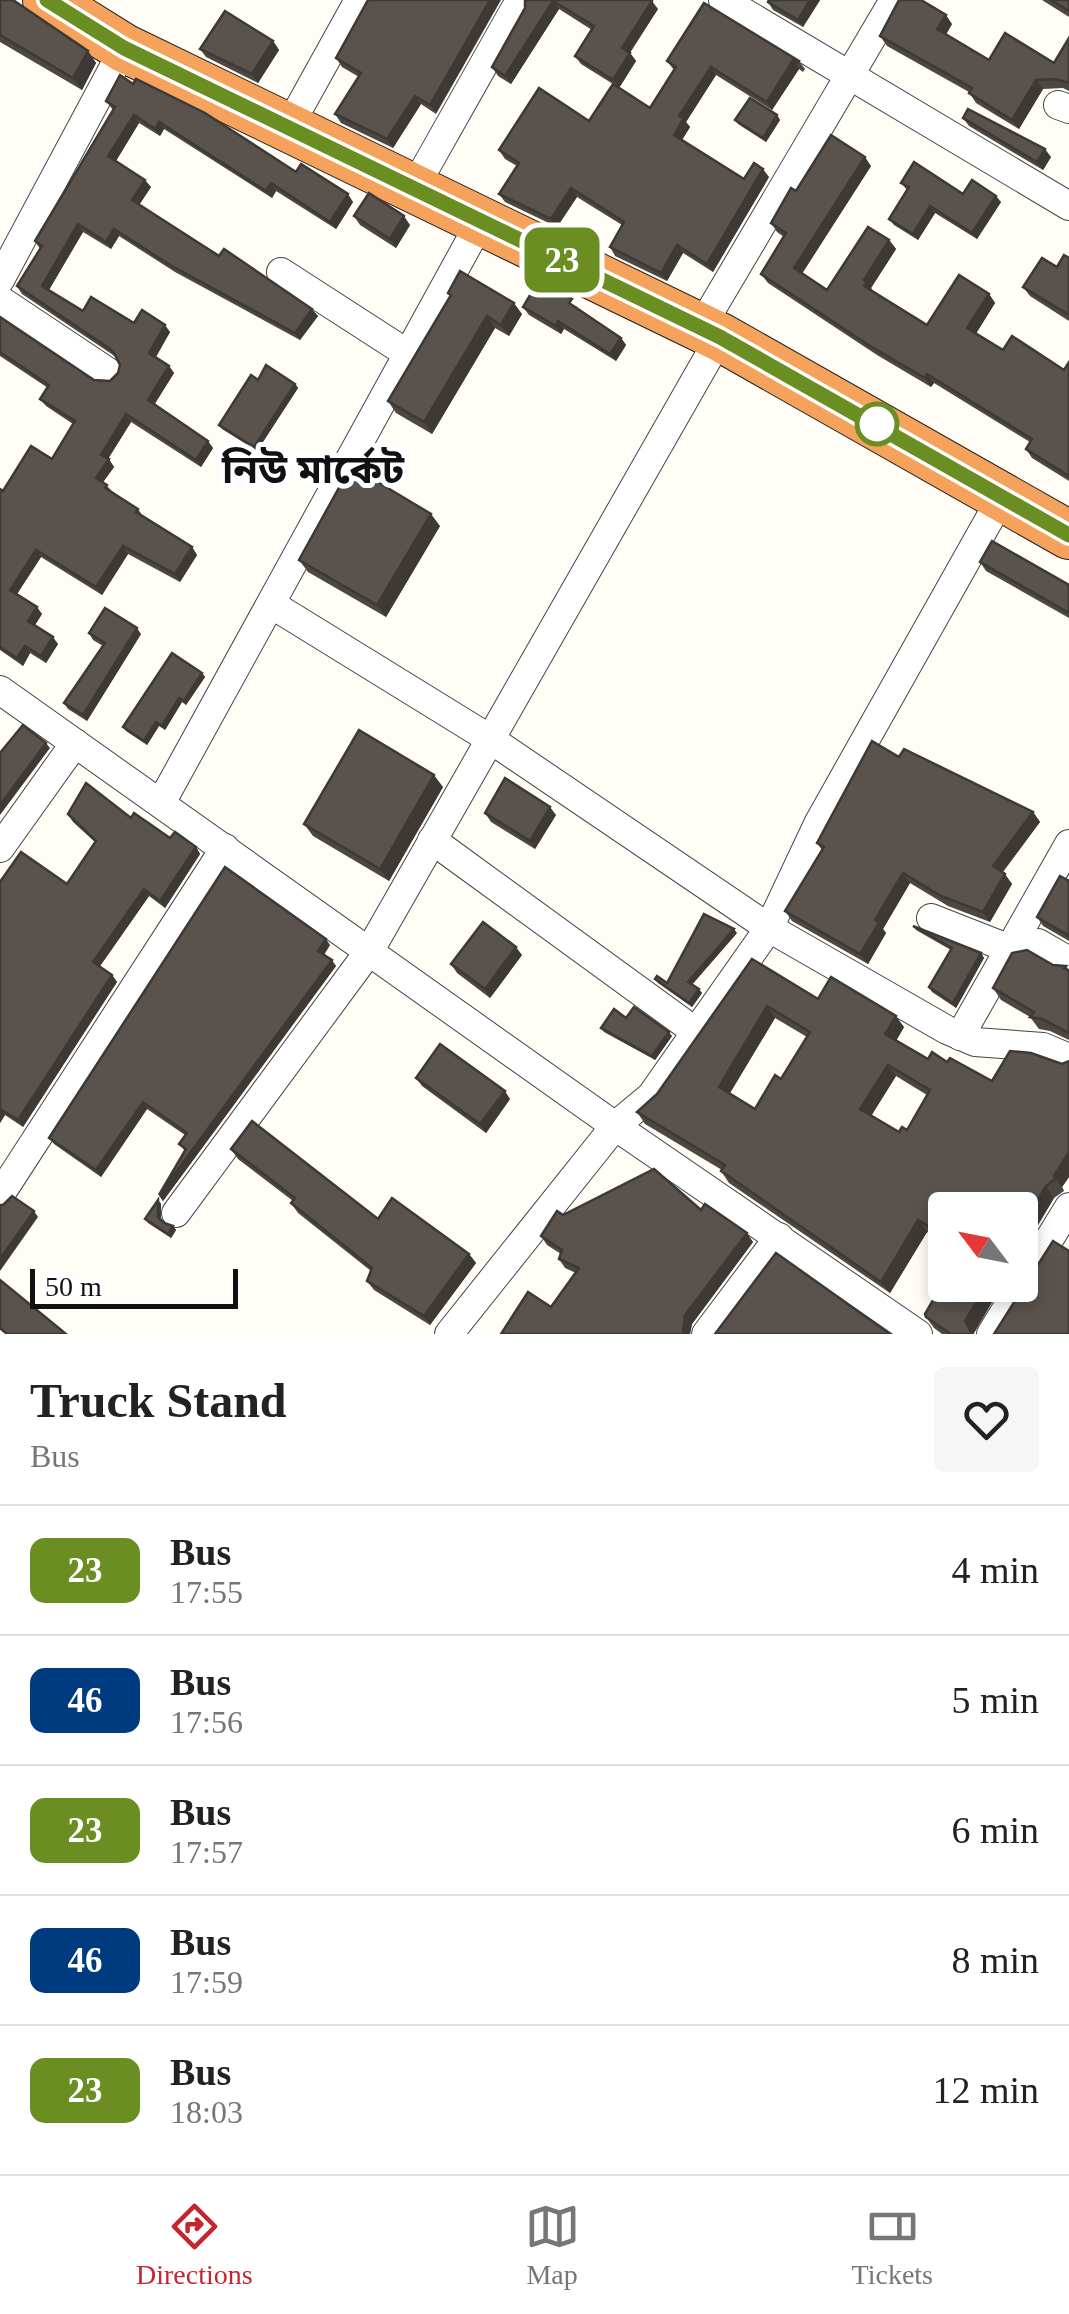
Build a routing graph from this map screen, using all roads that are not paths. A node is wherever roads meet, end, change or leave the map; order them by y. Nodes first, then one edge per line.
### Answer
1 (47, 0) edge
2 (359, 0) edge
3 (722, 0) edge
4 (894, 0) edge
5 (514, 9) dead end
6 (124, 48) junction
7 (848, 74) junction
8 (288, 128) junction
9 (414, 188) junction
10 (1065, 194) edge
11 (482, 221) junction
12 (281, 272) dead end
13 (0, 280) edge
14 (0, 300) edge
15 (710, 332) junction
16 (408, 354) junction
17 (108, 372) dead end
18 (1003, 495) junction
19 (1069, 535) edge
20 (271, 604) junction
21 (0, 690) edge
22 (490, 739) junction
23 (75, 743) junction
24 (161, 804) junction
25 (432, 840) junction
26 (1069, 844) edge
27 (0, 848) edge
28 (225, 848) junction
29 (932, 918) dead end
30 (769, 928) junction
31 (1010, 949) junction
32 (370, 950) junction
33 (1069, 960) edge
34 (696, 1032) junction
35 (960, 1036) junction
36 (1069, 1058) edge
37 (616, 1126) junction
38 (0, 1196) edge
39 (1069, 1207) edge
40 (176, 1213) dead end
41 (779, 1236) junction
42 (449, 1334) edge
43 (706, 1334) edge
44 (918, 1334) edge
45 (990, 1334) edge

1 - 6 highway
2 - 8 street
3 - 7 street
4 - 7 street
5 - 9 street
6 - 8 highway
6 - 13 street
7 - 10 street
7 - 15 street
8 - 9 highway
9 - 11 highway
11 - 15 highway
11 - 16 street
12 - 16 street
14 - 17 street
15 - 18 highway
15 - 22 street
16 - 20 street
18 - 19 highway
18 - 30 street
20 - 22 street
20 - 24 street
21 - 23 street
22 - 25 street
22 - 30 street
23 - 24 street
23 - 27 street
24 - 28 street
25 - 32 street
25 - 34 street
26 - 31 street
28 - 32 street
28 - 38 street
29 - 31 street
30 - 34 street
30 - 35 street
31 - 33 street
31 - 35 street
32 - 37 street
32 - 40 street
34 - 37 street
35 - 36 street
37 - 41 street
37 - 42 street
39 - 45 street
41 - 43 street
41 - 44 street

